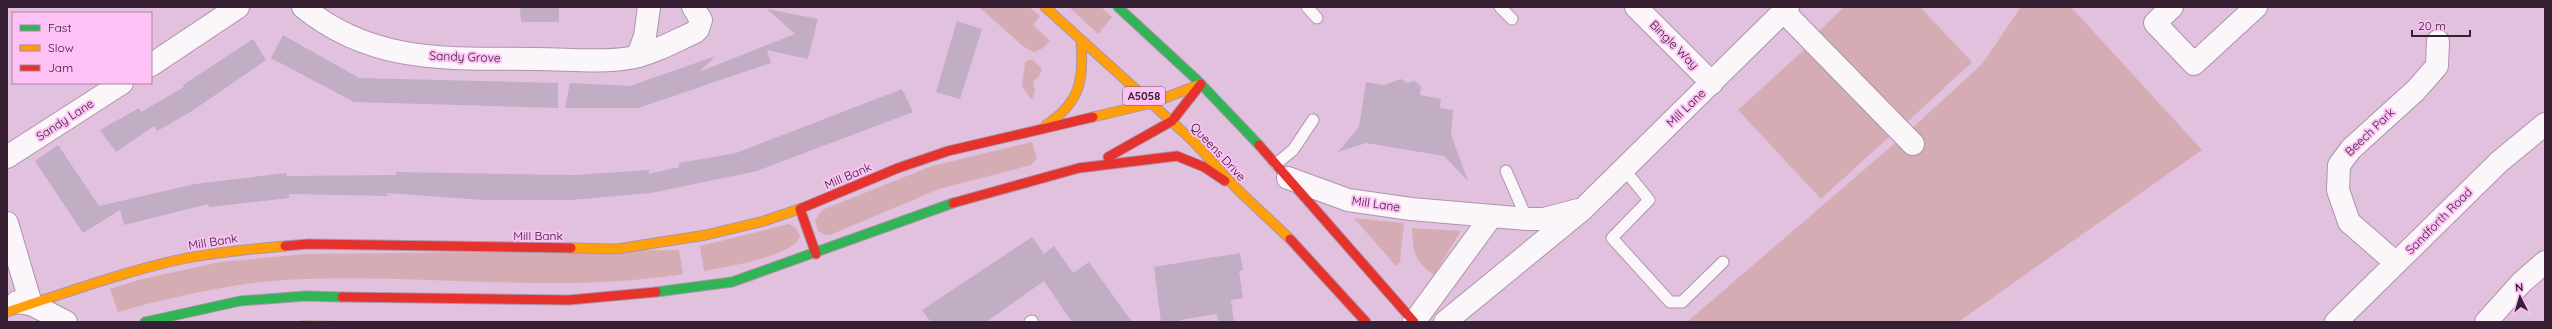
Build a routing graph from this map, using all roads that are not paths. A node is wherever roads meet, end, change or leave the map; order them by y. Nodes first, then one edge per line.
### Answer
1 (238, 7) edge
2 (304, 7) edge
3 (649, 7) edge
4 (693, 7) edge
5 (1045, 7) edge
6 (1118, 7) edge
7 (1307, 7) edge
8 (1500, 7) edge
9 (1636, 7) edge
10 (2172, 7) edge
11 (2256, 7) edge
12 (1786, 10) edge
13 (1317, 18) dead end
14 (1512, 19) dead end
15 (1081, 40) junction
16 (2438, 41) dead end
17 (638, 56) junction
18 (152, 63) edge
19 (1712, 83) junction
20 (120, 84) edge
21 (1201, 84) junction
22 (1152, 103) junction
23 (1313, 120) dead end
24 (1172, 121) junction
25 (2545, 124) edge
26 (1034, 132) junction
27 (1913, 144) dead end
28 (7, 157) edge
29 (1079, 168) junction
30 (1624, 169) junction
31 (1282, 171) junction
32 (1506, 171) dead end
33 (1238, 190) junction
34 (800, 209) junction
35 (1583, 209) junction
36 (1491, 217) junction
37 (1527, 219) junction
38 (7, 223) edge
39 (14, 248) junction
40 (816, 254) junction
41 (1723, 262) dead end
42 (2545, 262) edge
43 (2396, 263) junction
44 (7, 277) edge
45 (1386, 290) junction
46 (7, 301) edge
47 (31, 304) junction
48 (7, 312) edge
49 (1390, 312) dead end
50 (66, 322) edge
51 (145, 322) edge
52 (1366, 322) edge
53 (1414, 322) edge
54 (1445, 322) edge
55 (2336, 322) edge
56 (2486, 322) edge

1 - 18 street
2 - 17 street, Sandy Grove
3 - 17 street
4 - 17 street, Sandy Grove
5 - 15 main road, Queens Drive / A5058
6 - 21 main road
7 - 13 lane
8 - 14 lane
9 - 19 street, Bingle Way
10 - 11 street
12 - 19 street, Mill Lane
12 - 27 street
15 - 22 main road, Queens Drive / A5058
15 - 26 main road, Mill Bank
16 - 43 street, Beech Park
19 - 30 street, Mill Lane
20 - 28 street, Sandy Lane
21 - 22 main road, Mill Bank
21 - 24 main road
21 - 31 main road
22 - 24 main road, Queens Drive / A5058
22 - 26 main road, Mill Bank
23 - 31 lane
24 - 29 main road
24 - 33 main road, Queens Drive / A5058
25 - 43 street, Sandforth Road
26 - 34 main road, Mill Bank
29 - 33 main road
29 - 40 main road
30 - 35 street, Mill Lane
30 - 41 lane
31 - 36 street, Mill Lane
31 - 45 main road
32 - 37 lane
33 - 52 main road, Queens Drive / A5058
34 - 40 main road
34 - 47 main road, Mill Bank
35 - 37 street, Mill Lane
35 - 54 street, Mill Lane
36 - 37 street, Mill Lane
36 - 53 street
38 - 39 street
39 - 44 street
39 - 47 street
40 - 51 main road
42 - 56 street
43 - 55 street, Sandforth Road
45 - 49 main road
45 - 53 main road
46 - 47 street
47 - 48 main road, Mill Bank
47 - 50 street

